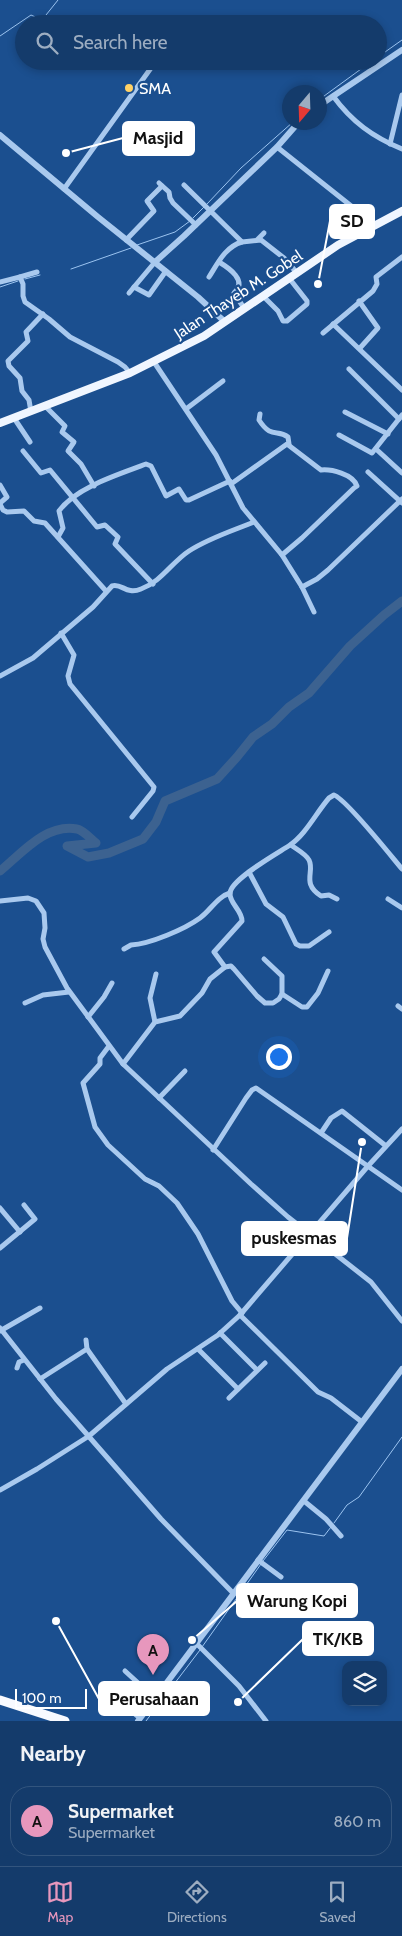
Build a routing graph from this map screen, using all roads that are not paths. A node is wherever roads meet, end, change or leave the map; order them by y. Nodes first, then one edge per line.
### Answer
1 (402, 50) edge
2 (387, 60) edge
3 (150, 70) edge
4 (372, 70) edge
5 (402, 95) edge
6 (333, 96) junction
7 (327, 100) edge
8 (292, 130) edge
9 (0, 135) edge
10 (390, 144) junction
11 (277, 147) junction
12 (402, 149) edge
13 (184, 185) dead end
14 (64, 189) junction
15 (207, 206) junction
16 (402, 211) edge
17 (193, 221) junction
18 (372, 226) junction
19 (264, 233) dead end
20 (258, 239) junction
21 (126, 240) junction
22 (242, 242) junction
23 (402, 257) edge
24 (154, 262) junction
25 (219, 262) junction
26 (37, 272) dead end
27 (166, 272) junction
28 (297, 273) junction
29 (209, 277) dead end
30 (289, 278) junction
31 (22, 280) junction
32 (0, 282) edge
33 (134, 287) junction
34 (230, 288) dead end
35 (129, 293) dead end
36 (234, 293) junction
37 (263, 296) junction
38 (359, 302) junction
39 (244, 308) junction
40 (43, 314) junction
41 (224, 321) junction
42 (333, 324) junction
43 (323, 333) dead end
44 (360, 348) junction
45 (154, 362) junction
46 (349, 369) dead end
47 (130, 374) junction
48 (223, 381) dead end
49 (402, 390) edge
50 (46, 407) junction
51 (186, 409) junction
52 (31, 412) junction
53 (345, 412) dead end
54 (260, 414) dead end
55 (400, 417) edge
56 (14, 418) junction
57 (0, 423) edge
58 (388, 434) junction
59 (339, 435) dead end
60 (30, 442) dead end
61 (289, 444) junction
62 (376, 449) junction
63 (23, 451) dead end
64 (368, 472) dead end
65 (402, 473) edge
66 (231, 483) junction
67 (0, 485) edge
68 (94, 486) junction
69 (72, 498) junction
70 (401, 501) edge
71 (0, 503) edge
72 (254, 522) junction
73 (58, 537) junction
74 (282, 555) junction
75 (153, 584) junction
76 (302, 587) junction
77 (106, 591) junction
78 (314, 612) dead end
79 (61, 633) junction
80 (0, 676) edge
81 (132, 817) dead end
82 (291, 844) junction
83 (402, 869) edge
84 (249, 872) junction
85 (230, 893) junction
86 (388, 899) dead end
87 (337, 900) dead end
88 (0, 901) edge
89 (402, 908) edge
90 (328, 932) dead end
91 (124, 949) dead end
92 (264, 959) dead end
93 (225, 966) junction
94 (328, 971) dead end
95 (156, 974) dead end
96 (112, 983) dead end
97 (69, 992) junction
98 (282, 994) junction
99 (25, 1003) dead end
100 (88, 1017) junction
101 (155, 1022) junction
102 (108, 1046) junction
103 (123, 1064) junction
104 (185, 1071) dead end
105 (159, 1098) junction
106 (402, 1129) edge
107 (321, 1133) junction
108 (386, 1146) junction
109 (213, 1150) junction
110 (368, 1166) junction
111 (402, 1190) edge
112 (24, 1205) dead end
113 (0, 1208) edge
114 (20, 1232) junction
115 (310, 1233) junction
116 (0, 1239) edge
117 (2, 1246) edge
118 (40, 1308) dead end
119 (241, 1314) junction
120 (402, 1321) edge
121 (0, 1330) edge
122 (220, 1333) junction
123 (86, 1340) dead end
124 (88, 1349) junction
125 (198, 1349) junction
126 (24, 1360) junction
127 (265, 1362) dead end
128 (17, 1368) dead end
129 (402, 1369) edge
130 (258, 1370) junction
131 (40, 1379) junction
132 (238, 1389) junction
133 (229, 1398) dead end
134 (126, 1404) junction
135 (362, 1422) junction
136 (89, 1436) junction
137 (0, 1490) edge
138 (304, 1501) junction
139 (341, 1536) dead end
140 (258, 1560) junction
141 (281, 1577) dead end
142 (233, 1593) junction
143 (198, 1645) junction
144 (125, 1671) dead end
145 (113, 1696) dead end
146 (0, 1700) edge
147 (151, 1704) junction
148 (139, 1719) edge
149 (65, 1721) edge
150 (266, 1721) edge

1 - 2 street
3 - 14 street
4 - 6 street
5 - 10 street
6 - 7 street
6 - 10 street
8 - 11 street
9 - 14 street
10 - 12 street
11 - 15 street
11 - 18 street
13 - 15 street
14 - 21 street
15 - 17 street
15 - 22 street
16 - 18 main road, Jalan Thayeb M. Gobel
17 - 21 street
17 - 24 street
18 - 28 main road, Jalan Thayeb M. Gobel
19 - 20 street
20 - 22 street
20 - 28 street
21 - 24 street
22 - 25 street
23 - 38 street
24 - 27 street
24 - 33 street
25 - 29 street
25 - 36 street
26 - 31 street
27 - 33 street
27 - 41 street
28 - 30 main road, Jalan Thayeb M. Gobel
30 - 37 main road, Jalan Thayeb M. Gobel
30 - 37 street
31 - 32 street
31 - 40 street
33 - 35 street
34 - 36 street
36 - 39 street
37 - 39 main road, Jalan Thayeb M. Gobel
38 - 42 street
38 - 44 street
39 - 41 main road, Jalan Thayeb M. Gobel
40 - 47 street
40 - 52 street
41 - 45 main road, Jalan Thayeb M. Gobel
42 - 43 street
42 - 44 street
44 - 49 street
45 - 47 main road, Jalan Thayeb M. Gobel
45 - 51 street
46 - 55 street
47 - 50 main road, Jalan Thayeb M. Gobel
48 - 51 street
50 - 52 main road, Jalan Thayeb M. Gobel
50 - 68 street
51 - 66 street
52 - 56 main road, Jalan Thayeb M. Gobel
53 - 58 street
54 - 61 street
55 - 58 street
56 - 57 main road, Jalan Thayeb M. Gobel
56 - 60 street
58 - 62 street
59 - 62 street
61 - 66 street
61 - 74 street
62 - 65 street
63 - 69 street
64 - 70 street
66 - 68 street
66 - 72 street
67 - 71 street
68 - 69 street
69 - 73 street
69 - 75 street
70 - 76 street
71 - 73 street
72 - 74 street
72 - 75 street
73 - 77 street
74 - 76 street
75 - 77 street
76 - 78 street
77 - 79 street
79 - 80 street
79 - 81 street
82 - 83 street
82 - 84 street
82 - 87 street
84 - 85 street
84 - 90 street
85 - 91 street
85 - 93 street
86 - 89 street
88 - 97 street
92 - 98 street
93 - 98 street
93 - 101 street
94 - 98 street
95 - 101 street
96 - 100 street
97 - 99 street
97 - 100 street
100 - 102 street
101 - 103 street
102 - 103 street
102 - 119 street
103 - 105 street
104 - 105 street
105 - 109 street
106 - 108 street
107 - 108 street
107 - 109 street
107 - 110 street
108 - 110 street
109 - 115 street
110 - 111 street
110 - 115 street
112 - 114 street
113 - 114 street
114 - 117 street
115 - 119 street
115 - 120 street
116 - 117 street
118 - 121 street
119 - 122 street
119 - 135 street
121 - 126 street
122 - 125 street
122 - 130 street
123 - 124 street
124 - 131 street
124 - 134 street
125 - 132 street
125 - 134 street
126 - 128 street
126 - 131 street
127 - 130 street
129 - 135 street
130 - 132 street
131 - 136 street
132 - 133 street
134 - 136 street
135 - 138 street
136 - 137 street
136 - 142 street
138 - 139 street
138 - 140 street
140 - 141 street
140 - 142 street
142 - 143 street
143 - 147 street
143 - 150 street
144 - 147 street
145 - 148 street
146 - 149 highway
147 - 148 street

